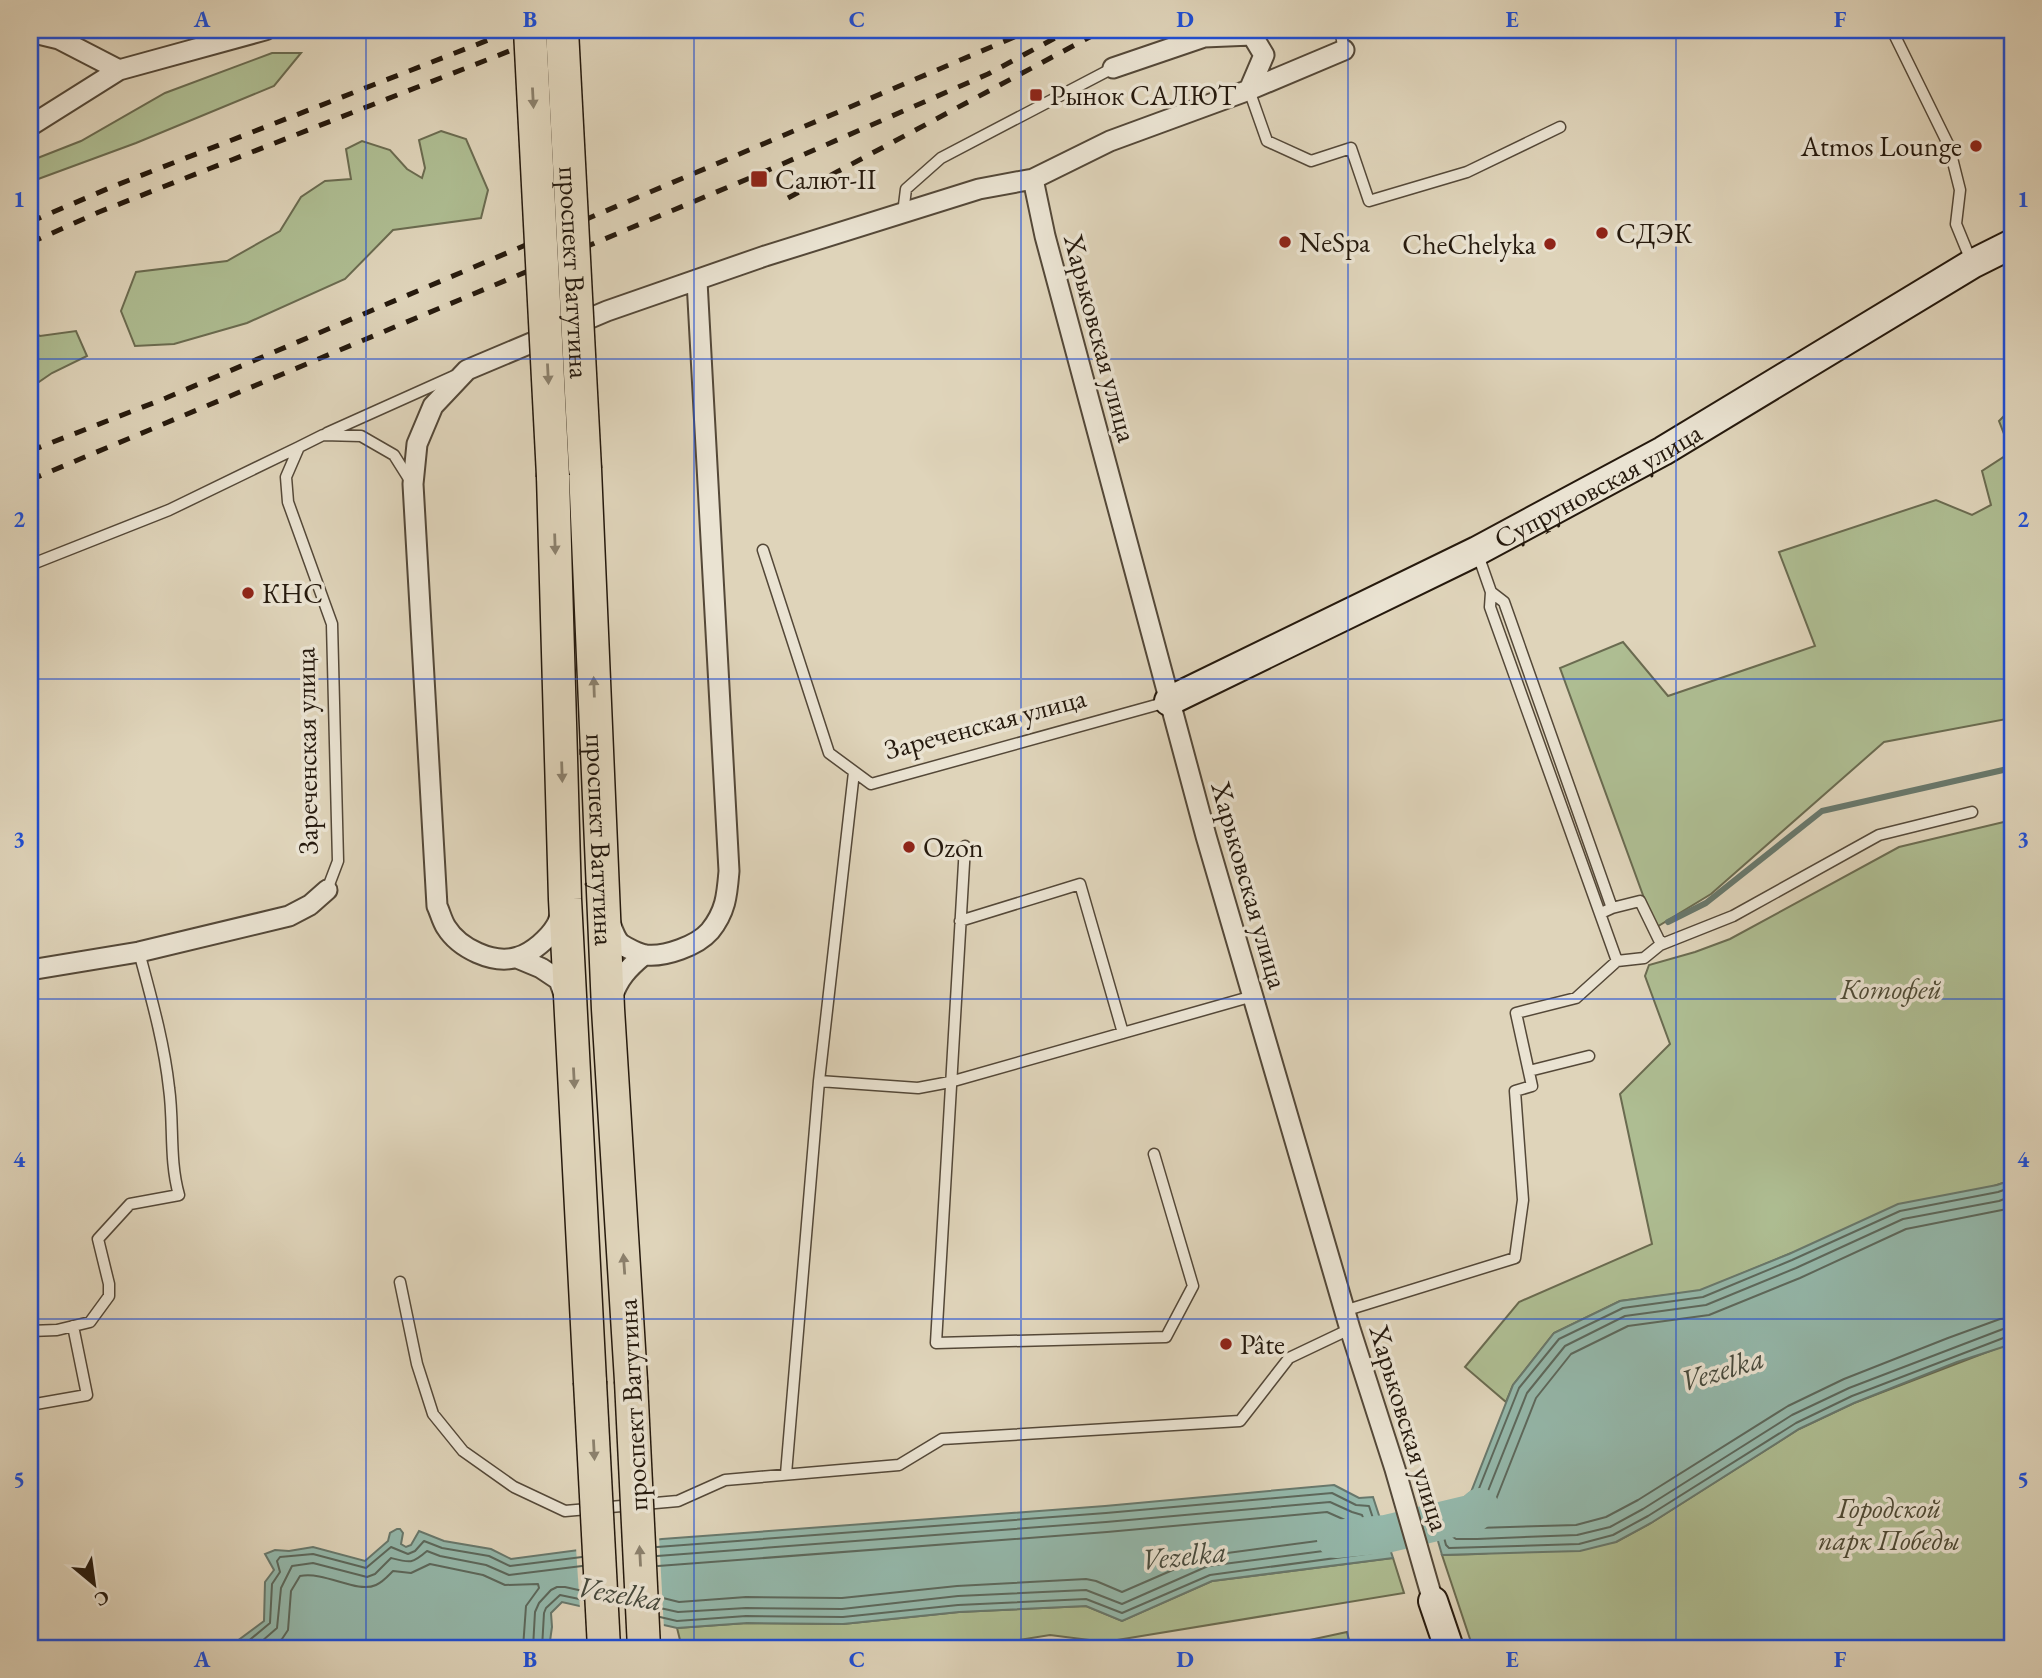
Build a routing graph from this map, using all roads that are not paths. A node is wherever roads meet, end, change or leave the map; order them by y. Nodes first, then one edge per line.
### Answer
1 (265, 30) edge
2 (530, 30) edge
3 (562, 30) edge
4 (1340, 30) edge
5 (1892, 30) edge
6 (30, 32) edge
7 (1343, 50) joint
8 (1113, 68) joint
9 (120, 70) junction
10 (1249, 90) junction
11 (30, 126) edge
12 (1560, 127) dead end
13 (1033, 179) junction
14 (903, 213) junction
15 (2012, 244) edge
16 (1972, 264) junction
17 (697, 281) junction
18 (467, 370) junction
19 (323, 435) junction
20 (299, 447) junction
21 (413, 484) junction
22 (764, 550) dead end
23 (1477, 551) junction
24 (30, 565) edge
25 (1491, 592) junction
26 (1169, 701) junction
27 (855, 772) junction
28 (1972, 812) dead end
29 (965, 846) dead end
30 (327, 890) joint
31 (565, 899) junction
32 (604, 902) junction
33 (1612, 908) junction
34 (1601, 913) junction
35 (960, 921) junction
36 (1664, 943) junction
37 (139, 952) junction
38 (644, 955) junction
39 (517, 958) junction
40 (1617, 961) junction
41 (30, 970) edge
42 (1253, 996) junction
43 (608, 1009) junction
44 (570, 1010) junction
45 (1122, 1033) junction
46 (1589, 1056) dead end
47 (1529, 1071) junction
48 (819, 1081) junction
49 (950, 1082) junction
50 (1154, 1154) dead end
51 (400, 1282) dead end
52 (1347, 1320) junction
53 (73, 1326) junction
54 (30, 1331) edge
55 (30, 1405) edge
56 (786, 1474) junction
57 (1433, 1601) joint
58 (604, 1648) edge
59 (644, 1648) edge
60 (1449, 1648) edge

1 - 9 street
2 -> 31 main road, проспект Ватутина, bridge
32 -> 3 main road, проспект Ватутина, bridge
4 - 7 lane
5 - 16 lane
6 - 9 street
7 - 10 street
8 - 10 street
8 - 14 lane
9 - 11 street
10 - 12 lane
10 - 13 street
13 - 14 street
13 - 26 street, Харьковская улица
14 - 17 street
15 - 16 street, Супруновская улица
16 - 23 street, Супруновская улица
17 - 18 street
17 - 38 street
18 - 19 lane
18 - 21 street
19 - 20 lane
19 - 21 lane
20 - 24 lane
20 - 30 lane, Зареченская улица
21 - 39 street
22 - 27 lane, Зареченская улица
23 - 25 lane
23 - 26 street, Супруновская улица
25 - 33 lane
25 - 34 lane
26 - 27 lane, Зареченская улица
26 - 42 street, Харьковская улица
27 - 48 lane
28 - 36 lane
29 - 35 lane
30 - 37 street, Зареченская улица
31 - 39 street
31 - 44 main road, проспект Ватутина
32 - 38 street
32 - 43 main road, проспект Ватутина
33 - 34 lane
33 - 36 lane
34 - 40 lane
35 - 45 lane
35 - 49 lane
36 - 40 lane
37 - 41 street, Зареченская улица
37 - 53 lane
38 - 43 street
39 - 44 street
40 - 47 lane
42 - 45 lane
42 - 52 street, Харьковская улица
59 -> 43 main road, проспект Ватутина, bridge
44 -> 58 main road, проспект Ватутина, bridge
45 - 49 lane
46 - 47 lane
47 - 52 lane
48 - 49 lane
48 - 56 lane
49 - 50 lane
51 - 56 lane
52 - 56 lane
52 - 57 street, Харьковская улица
53 - 54 lane
53 - 55 lane
57 - 60 street

